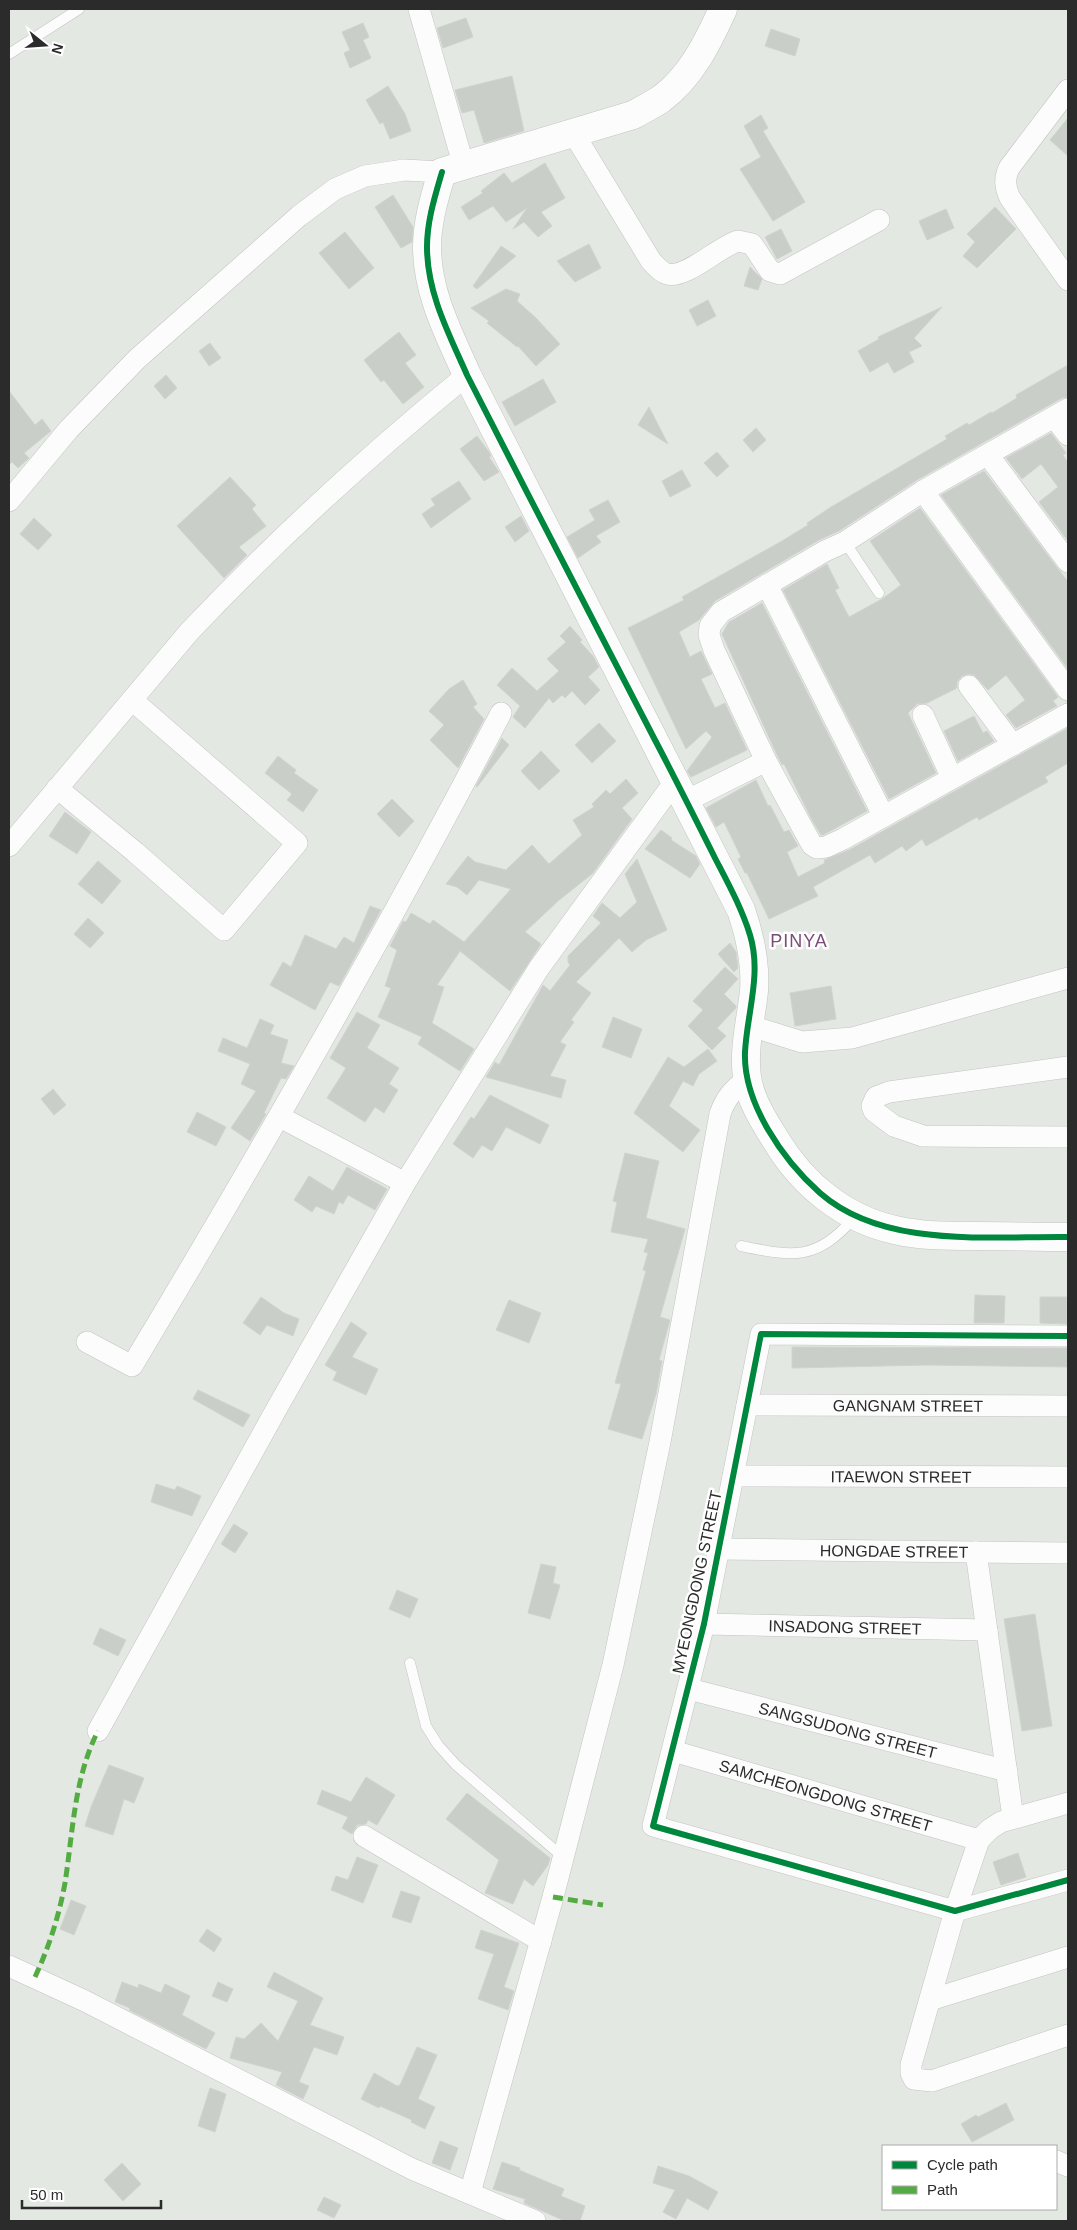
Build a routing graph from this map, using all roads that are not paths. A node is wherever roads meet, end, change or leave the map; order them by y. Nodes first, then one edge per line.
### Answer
1 (79, 9) edge
2 (419, 9) edge
3 (723, 9) edge
4 (9, 54) edge
5 (1068, 90) edge
6 (574, 134) junction
7 (453, 169) junction
8 (879, 220) dead end
9 (1068, 280) edge
10 (467, 375) junction
11 (1062, 414) edge
12 (1068, 435) edge
13 (988, 455) junction
14 (923, 491) junction
15 (9, 501) edge
16 (845, 542) junction
17 (1068, 562) edge
18 (767, 585) junction
19 (879, 592) dead end
20 (969, 686) dead end
21 (1068, 690) edge
22 (132, 700) junction
23 (501, 714) dead end
24 (1068, 714) edge
25 (923, 716) dead end
26 (1013, 745) junction
27 (766, 761) junction
28 (952, 778) junction
29 (57, 788) junction
30 (681, 790) junction
31 (883, 815) junction
32 (9, 846) edge
33 (1068, 978) edge
34 (748, 1025) junction
35 (1068, 1067) edge
36 (747, 1079) junction
37 (280, 1117) junction
38 (1068, 1137) edge
39 (405, 1183) junction
40 (856, 1217) junction
41 (1068, 1237) edge
42 (741, 1246) dead end
43 (1068, 1336) edge
44 (87, 1342) dead end
45 (747, 1405) junction
46 (1068, 1406) edge
47 (733, 1476) junction
48 (1068, 1477) edge
49 (719, 1549) junction
50 (976, 1552) junction
51 (1068, 1553) edge
52 (704, 1624) junction
53 (987, 1630) junction
54 (410, 1663) dead end
55 (689, 1689) junction
56 (98, 1731) dead end
57 (673, 1751) junction
58 (1007, 1771) junction
59 (1068, 1803) edge
60 (1013, 1818) junction
61 (364, 1836) dead end
62 (979, 1840) junction
63 (564, 1857) junction
64 (1068, 1880) edge
65 (956, 1911) junction
66 (541, 1941) junction
67 (1068, 1958) edge
68 (9, 1966) edge
69 (930, 2000) junction
70 (1068, 2035) edge
71 (470, 2193) junction
72 (535, 2221) edge

1 - 4 lane
2 - 7 street
3 - 6 street
5 - 9 street
6 - 7 street
6 - 8 street
7 - 10 street
7 - 15 street
10 - 22 street
10 - 30 street
11 - 12 street
11 - 13 street
13 - 14 street
13 - 17 street
14 - 16 street
14 - 21 street
16 - 18 street
16 - 19 lane
18 - 27 street
18 - 31 street
20 - 26 street
22 - 29 street
22 - 29 street
23 - 37 street
24 - 26 street
25 - 28 street
26 - 28 street
27 - 30 street
27 - 31 street
28 - 31 street
29 - 32 street
30 - 34 street
30 - 39 street
33 - 34 street
34 - 36 street
35 - 38 street
36 - 40 street
36 - 63 street
37 - 39 street
37 - 44 street
39 - 56 street
40 - 41 street
40 - 42 lane
43 - 45 street, MYEONGDONG STREET
45 - 46 street, GANGNAM STREET
45 - 47 street, MYEONGDONG STREET
47 - 48 street, ITAEWON STREET
47 - 49 street, MYEONGDONG STREET
49 - 50 street, HONGDAE STREET
49 - 52 street, MYEONGDONG STREET
50 - 51 street, HONGDAE STREET
50 - 53 street
52 - 53 street, INSADONG STREET
52 - 55 street, MYEONGDONG STREET
53 - 58 street
54 - 63 lane
55 - 57 street, MYEONGDONG STREET
55 - 58 street, SANGSUDONG STREET
57 - 62 street, SAMCHEONGDONG STREET
57 - 65 street, MYEONGDONG STREET
58 - 60 street
59 - 60 street
60 - 62 street
61 - 66 street
62 - 65 street
63 - 66 street
64 - 65 street
65 - 69 street
66 - 71 street
67 - 69 street
68 - 71 street
69 - 70 street
71 - 72 street

